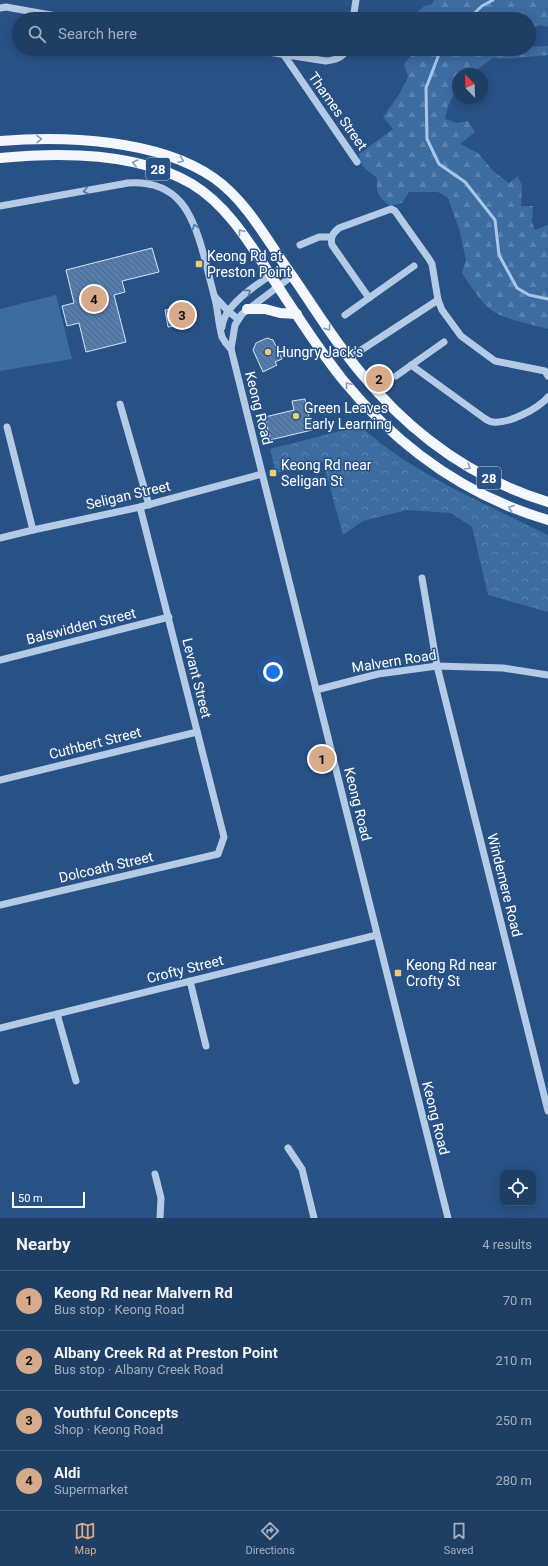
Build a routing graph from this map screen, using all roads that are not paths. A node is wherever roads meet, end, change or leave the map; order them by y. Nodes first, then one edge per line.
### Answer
1 (356, 0) edge
2 (0, 8) edge
3 (34, 12) edge
4 (354, 12) edge
5 (285, 56) edge
6 (291, 56) edge
7 (342, 56) edge
8 (0, 141) edge
9 (0, 158) edge
10 (357, 162) dead end
11 (0, 206) edge
12 (331, 237) junction
13 (300, 245) dead end
14 (285, 266) junction
15 (414, 266) dead end
16 (271, 276) junction
17 (292, 276) junction
18 (278, 286) junction
19 (213, 291) junction
20 (369, 298) junction
21 (438, 300) junction
22 (247, 309) junction
23 (228, 311) junction
24 (297, 314) junction
25 (345, 315) dead end
26 (238, 319) junction
27 (221, 331) junction
28 (444, 342) dead end
29 (231, 349) junction
30 (349, 358) junction
31 (411, 365) junction
32 (396, 376) dead end
33 (548, 376) edge
34 (548, 397) edge
35 (120, 404) dead end
36 (7, 427) dead end
37 (435, 446) junction
38 (426, 460) junction
39 (262, 474) junction
40 (548, 502) edge
41 (149, 505) junction
42 (140, 507) junction
43 (548, 520) edge
44 (33, 530) junction
45 (0, 538) edge
46 (422, 578) dead end
47 (169, 617) junction
48 (0, 660) edge
49 (437, 666) junction
50 (548, 675) edge
51 (316, 690) junction
52 (197, 732) junction
53 (0, 780) edge
54 (218, 854) joint
55 (0, 905) edge
56 (377, 935) junction
57 (190, 981) junction
58 (57, 1014) junction
59 (0, 1028) edge
60 (206, 1046) dead end
61 (76, 1080) dead end
62 (548, 1110) edge
63 (288, 1148) dead end
64 (155, 1174) dead end
65 (160, 1218) edge
66 (314, 1218) edge
67 (448, 1218) edge

1 - 4 street
2 - 3 street
5 - 10 street, Thames Street
6 - 7 street
8 -> 14 main road, 28
16 -> 9 main road, 28
19 -> 11 street, Keong Road
12 - 13 street
12 - 20 street
12 - 21 street
14 - 16 street
14 - 17 main road, 28
15 - 20 street
16 - 18 main road, 28
23 -> 16 street
17 - 18 street, Keong Road
17 -> 30 main road, 28
18 - 22 street, Keong Road
18 - 24 main road, 28
19 - 23 street, Keong Road
19 - 27 street, Keong Road
20 - 25 street
21 - 30 street
21 - 33 street
22 - 24 main road
22 - 26 street, Keong Road
23 - 26 street, Keong Road
23 - 27 street
38 -> 24 main road, 28
26 - 29 street, Keong Road
27 - 29 street, Keong Road
28 - 31 street
29 - 39 street, Keong Road
30 - 37 main road, 28
31 - 32 street
31 - 34 street
35 - 41 street
36 - 44 street
37 - 38 main road
37 -> 40 main road, 28
43 -> 38 main road, 28
39 - 41 street, Seligan Street
39 - 51 street, Keong Road
41 - 42 street, Seligan Street
42 - 44 street, Seligan Street
42 - 47 street, Levant Street
44 - 45 street, Seligan Street
46 - 49 street, Windemere Road
47 - 48 street, Balswidden Street
47 - 52 street, Levant Street
49 - 50 street, Malvern Road
49 - 51 street, Malvern Road
49 - 62 street, Windemere Road
51 - 56 street, Keong Road
52 - 53 street, Cuthbert Street
52 - 54 street, Levant Street
54 - 55 street, Dolcoath Street
56 - 57 street, Crofty Street
56 - 67 street, Keong Road
57 - 58 street, Crofty Street
57 - 60 street
58 - 59 street, Crofty Street
58 - 61 street
63 - 66 street
64 - 65 street

